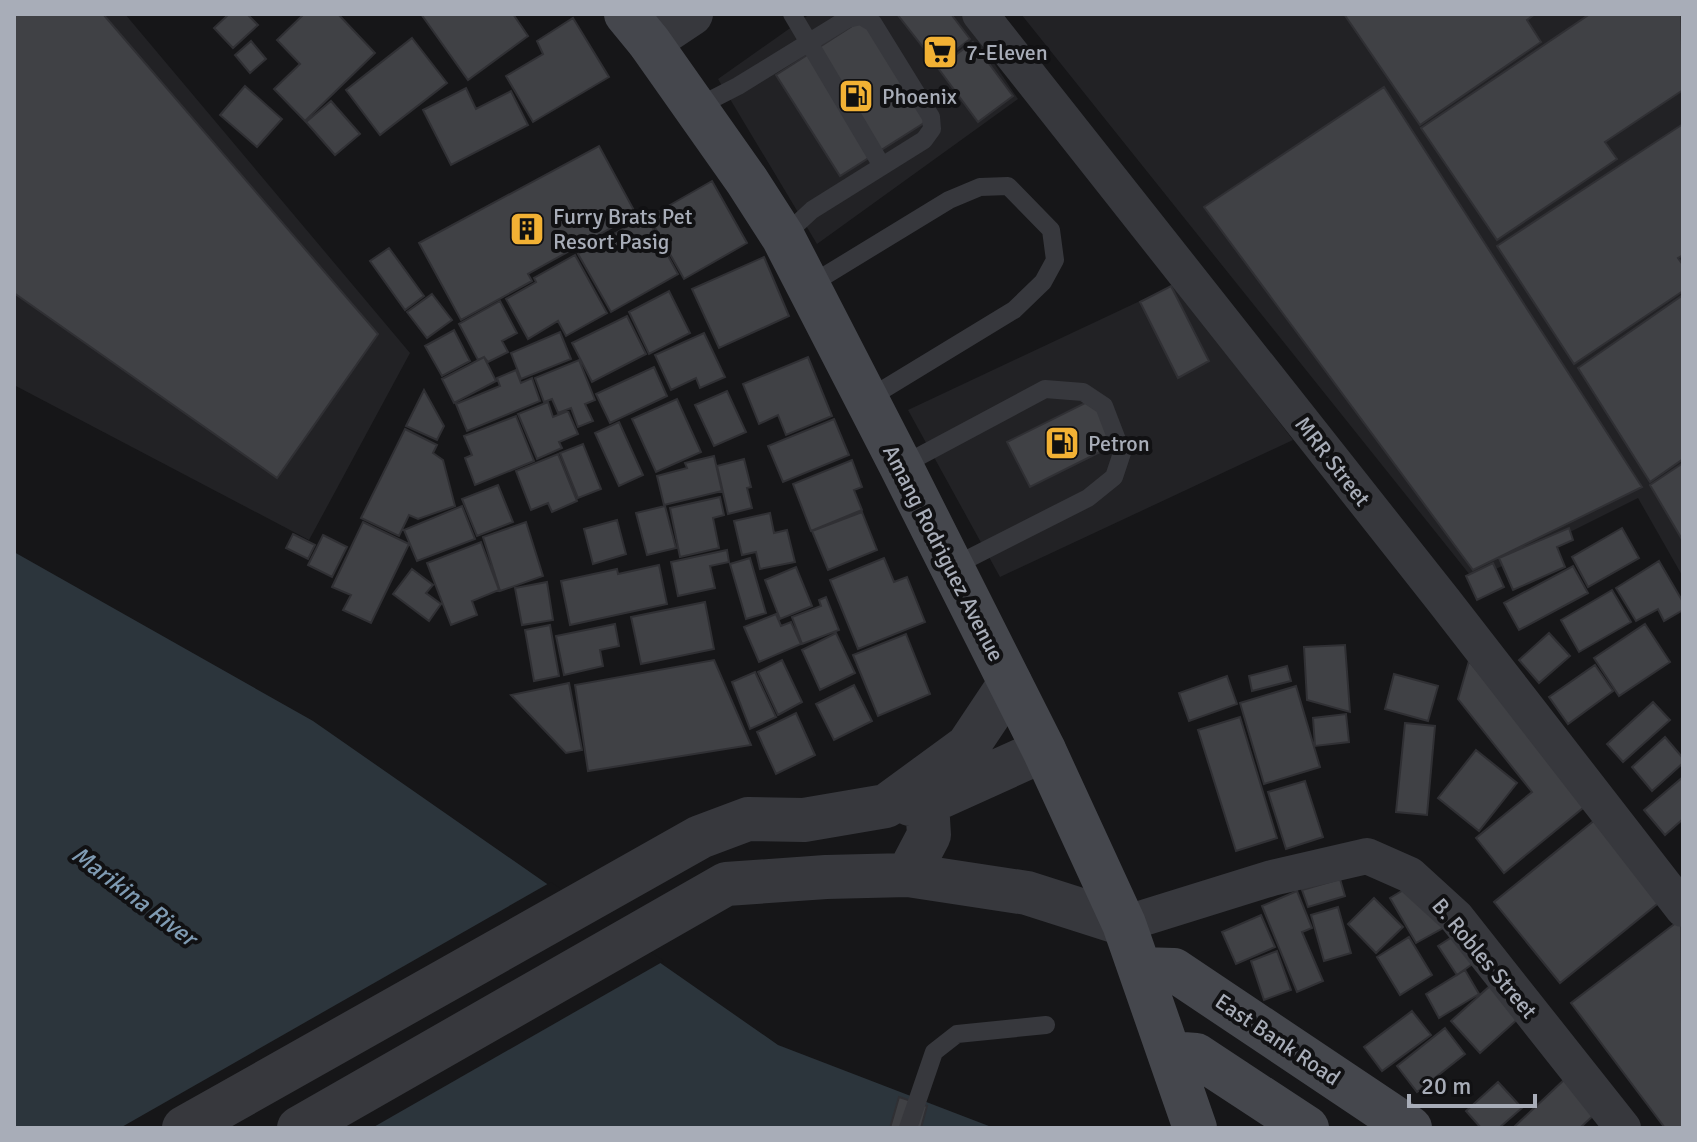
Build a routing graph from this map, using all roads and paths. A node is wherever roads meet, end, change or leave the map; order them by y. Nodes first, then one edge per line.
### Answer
1 (691, 14) edge
2 (792, 14) edge
3 (980, 14) edge
4 (637, 28) edge
5 (809, 42) junction
6 (695, 108) junction
7 (882, 166) junction
8 (783, 237) junction
9 (808, 286) junction
10 (866, 400) junction
11 (901, 466) junction
12 (951, 567) junction
13 (1010, 683) junction
14 (1044, 750) junction
15 (906, 804) junction
16 (908, 875) junction
17 (1683, 909) edge
18 (1124, 924) junction
19 (1140, 969) junction
20 (1046, 1025) dead end
21 (1169, 1053) junction
22 (184, 1128) edge
23 (299, 1128) edge
24 (908, 1128) edge
25 (1195, 1128) edge
26 (1307, 1128) edge
27 (1410, 1128) edge
28 (1623, 1128) edge

1 - 4 street
2 - 5 lane
3 - 17 street, MRR Street
4 - 6 main road, Amang Rodriguez Avenue
5 - 6 lane
5 - 7 lane
5 - 7 lane
6 - 8 main road, Amang Rodriguez Avenue
7 - 8 lane
8 - 9 main road, Amang Rodriguez Avenue
9 - 10 main road, Amang Rodriguez Avenue
9 - 10 lane
10 - 11 main road, Amang Rodriguez Avenue
11 - 12 main road, Amang Rodriguez Avenue
11 - 12 lane
12 - 13 main road, Amang Rodriguez Avenue
13 - 14 main road, Amang Rodriguez Avenue
13 - 15 street
14 - 15 street
14 - 18 main road, Amang Rodriguez Avenue
15 - 16 street
15 - 22 street
16 - 18 street
16 - 23 street
18 - 19 main road, Amang Rodriguez Avenue
18 - 28 street, B. Robles Street
19 - 21 main road, Amang Rodriguez Avenue
19 - 27 main road, East Bank Road
20 - 24 lane
21 - 25 main road, Amang Rodriguez Avenue
21 - 26 main road

